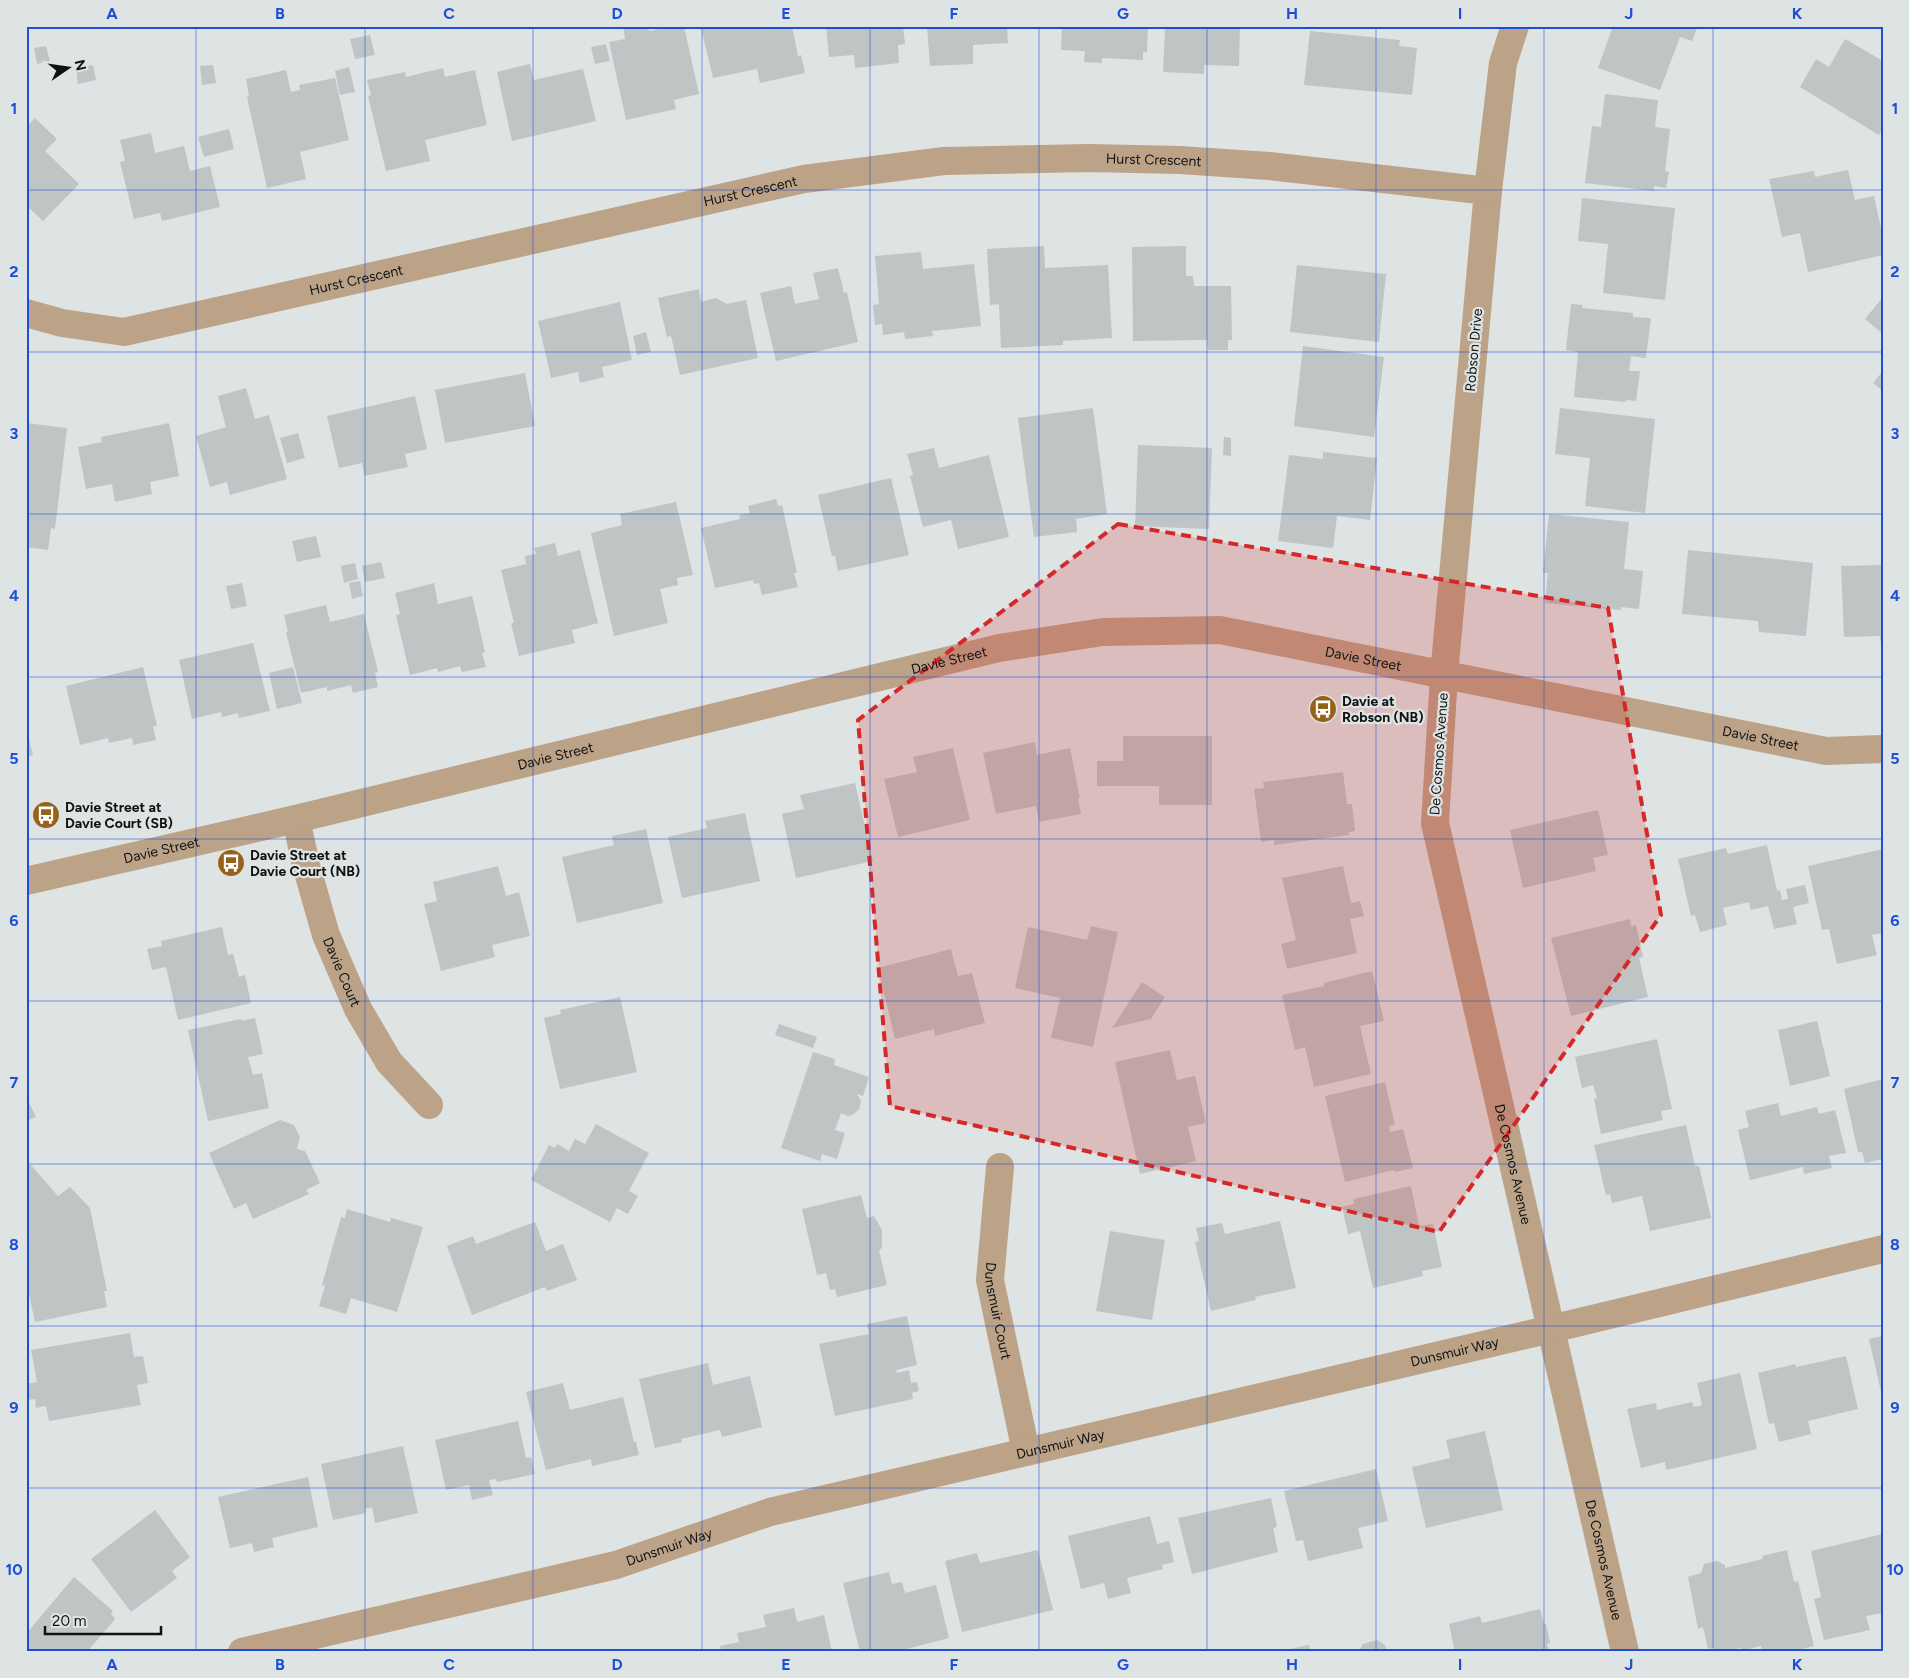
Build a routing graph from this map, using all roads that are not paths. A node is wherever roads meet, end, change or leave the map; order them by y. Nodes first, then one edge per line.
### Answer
1 (1515, 26) edge
2 (1488, 191) junction
3 (26, 313) edge
4 (1444, 675) junction
5 (1883, 749) edge
6 (296, 819) junction
7 (26, 881) edge
8 (428, 1106) dead end
9 (1000, 1167) dead end
10 (1883, 1249) edge
11 (1551, 1329) junction
12 (1026, 1452) junction
13 (242, 1652) edge
14 (1625, 1652) edge

1 - 2 street, Robson Drive
2 - 3 street, Hurst Crescent
2 - 4 street, Robson Drive
4 - 5 street, Davie Street
4 - 6 street, Davie Street
4 - 11 street, De Cosmos Avenue
6 - 7 street, Davie Street
6 - 8 street, Davie Court
9 - 12 street, Dunsmuir Court
10 - 11 street, Dunsmuir Way
11 - 12 street, Dunsmuir Way
11 - 14 street, De Cosmos Avenue
12 - 13 street, Dunsmuir Way

